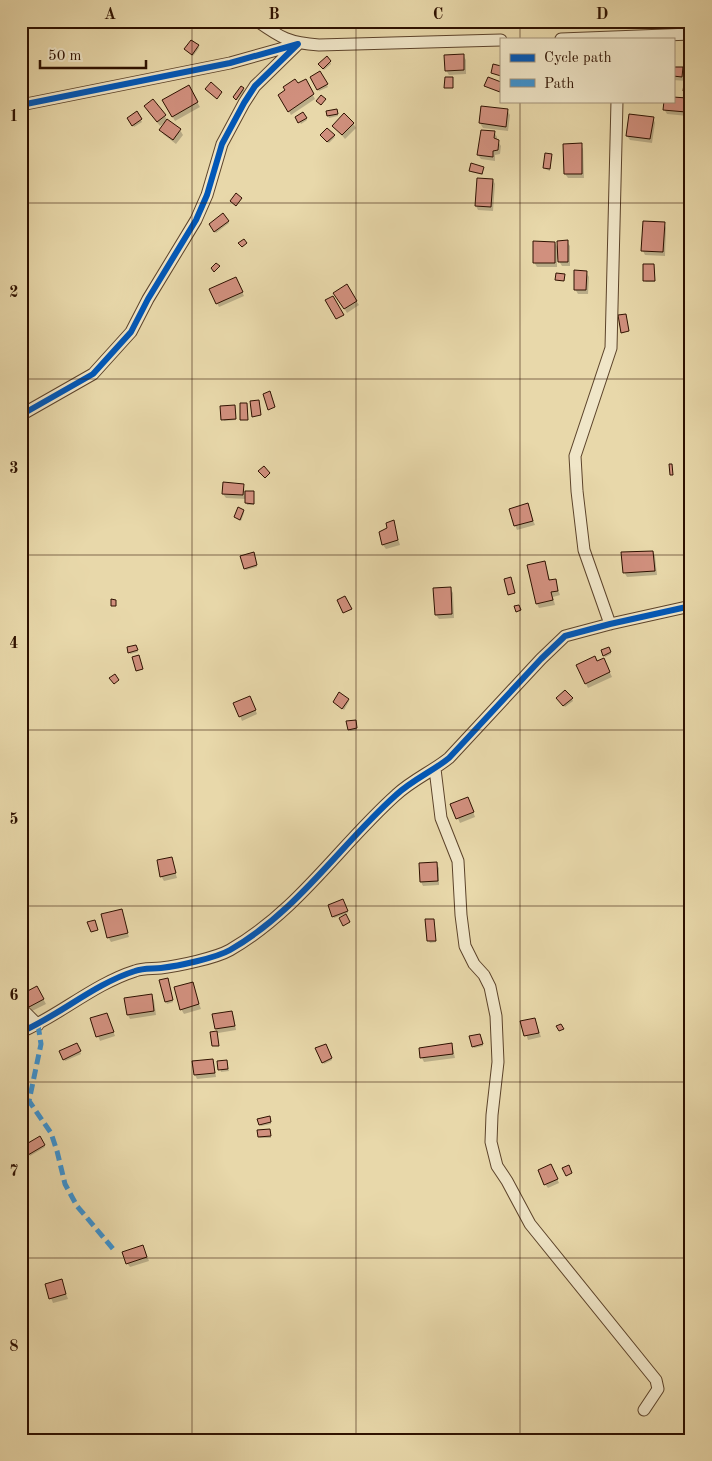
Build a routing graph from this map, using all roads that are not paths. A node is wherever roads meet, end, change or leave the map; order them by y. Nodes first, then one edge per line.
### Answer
1 (257, 21) edge
2 (691, 34) edge
3 (618, 38) edge
4 (500, 40) edge
5 (298, 44) junction
6 (617, 102) edge
7 (21, 105) edge
8 (21, 415) edge
9 (691, 606) edge
10 (610, 624) junction
11 (435, 769) junction
12 (21, 1008) edge
13 (38, 1025) junction
14 (21, 1032) edge
15 (644, 1410) dead end

1 - 5 street
2 - 3 street
4 - 5 street
5 - 7 street
5 - 8 street
6 - 10 street
9 - 10 street
10 - 11 street
11 - 13 street
11 - 15 street
12 - 13 street
13 - 14 street

